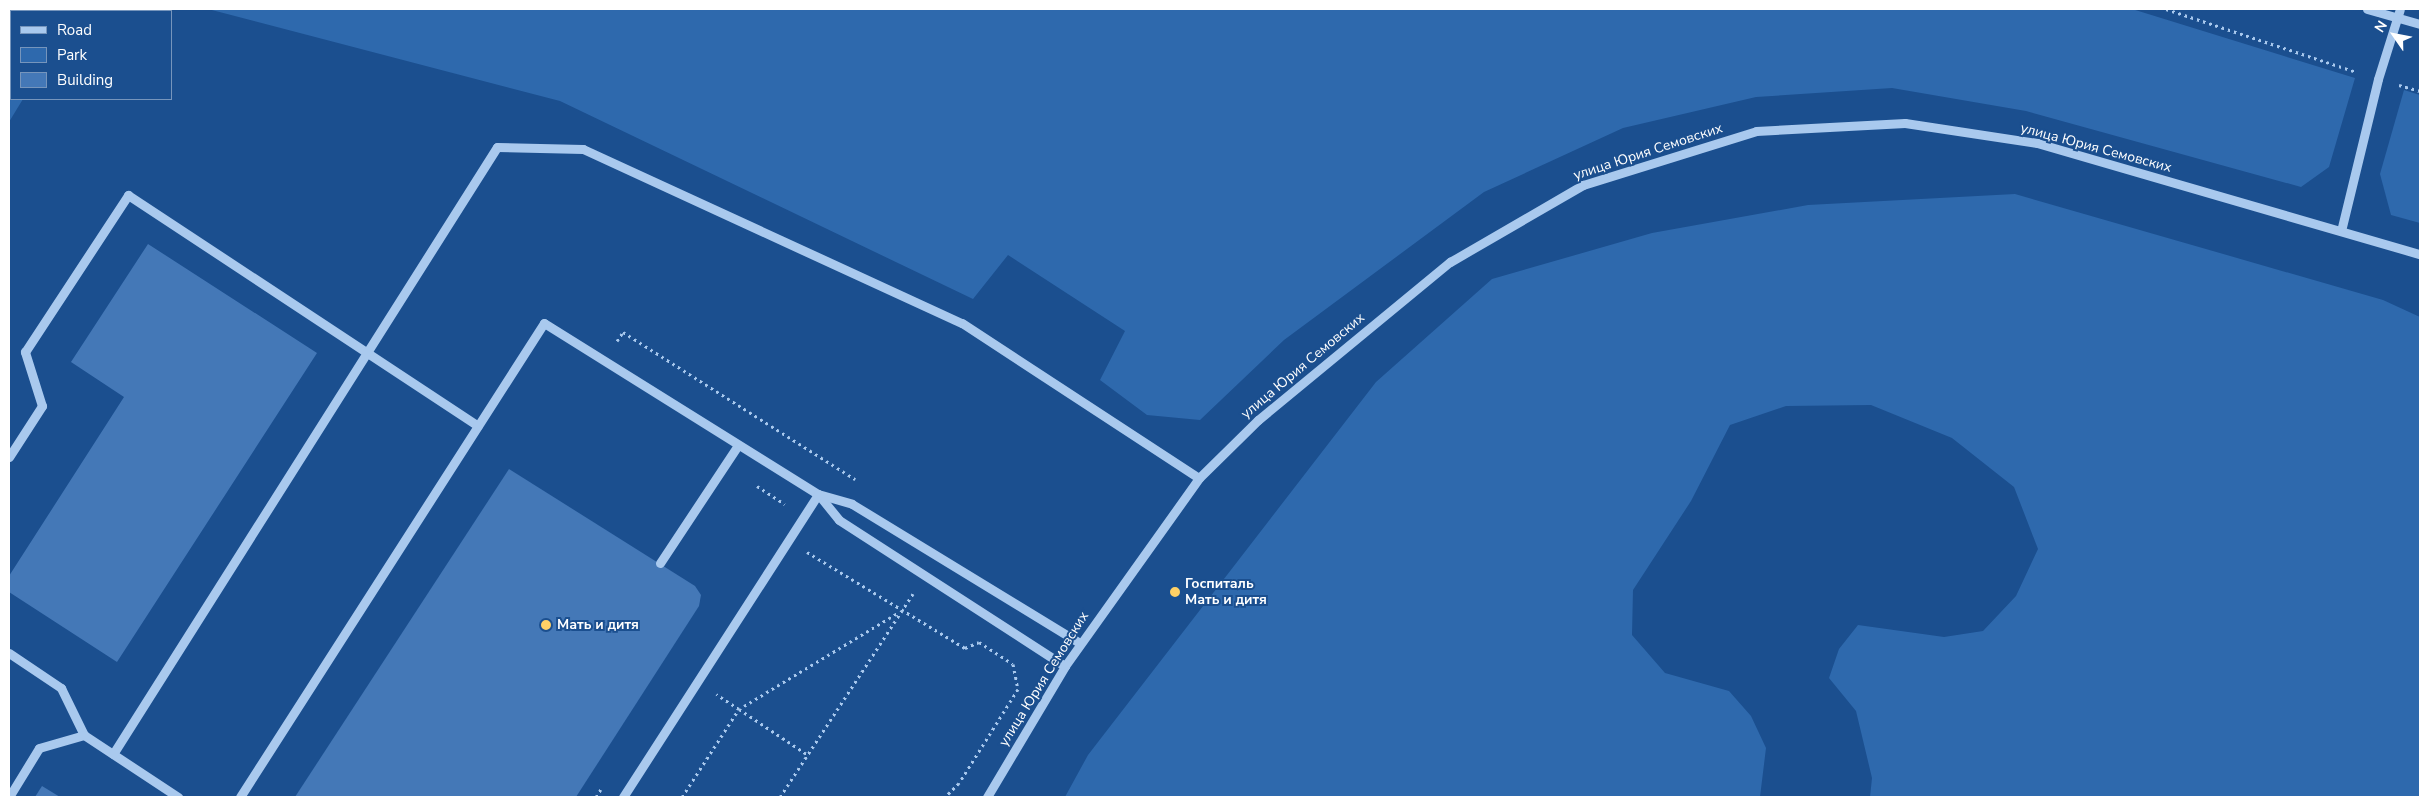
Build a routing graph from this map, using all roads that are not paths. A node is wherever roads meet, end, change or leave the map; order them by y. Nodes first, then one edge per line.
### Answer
1 (2367, 9) edge
2 (2398, 13) edge
3 (2420, 24) edge
4 (2341, 231) junction
5 (2420, 254) edge
6 (368, 354) junction
7 (478, 426) junction
8 (738, 445) junction
9 (9, 457) edge
10 (1199, 478) junction
11 (818, 494) junction
12 (660, 563) dead end
13 (1080, 643) junction
14 (9, 653) edge
15 (1065, 666) junction
16 (84, 735) junction
17 (113, 754) junction
18 (9, 797) edge
19 (178, 797) edge
20 (240, 797) edge
21 (623, 797) edge
22 (987, 797) edge

1 - 2 street
2 - 3 street
2 - 4 street
4 - 5 street, улица Юрия Семовских
4 - 10 street, улица Юрия Семовских
6 - 7 street
6 - 9 street
6 - 10 street
6 - 17 street
7 - 8 street
7 - 20 street
8 - 11 street
8 - 12 street
10 - 13 street, улица Юрия Семовских
11 - 13 street
11 - 15 street
11 - 21 street
13 - 15 street, улица Юрия Семовских
14 - 16 street
15 - 22 street, улица Юрия Семовских
16 - 17 street
16 - 18 street
17 - 19 street

